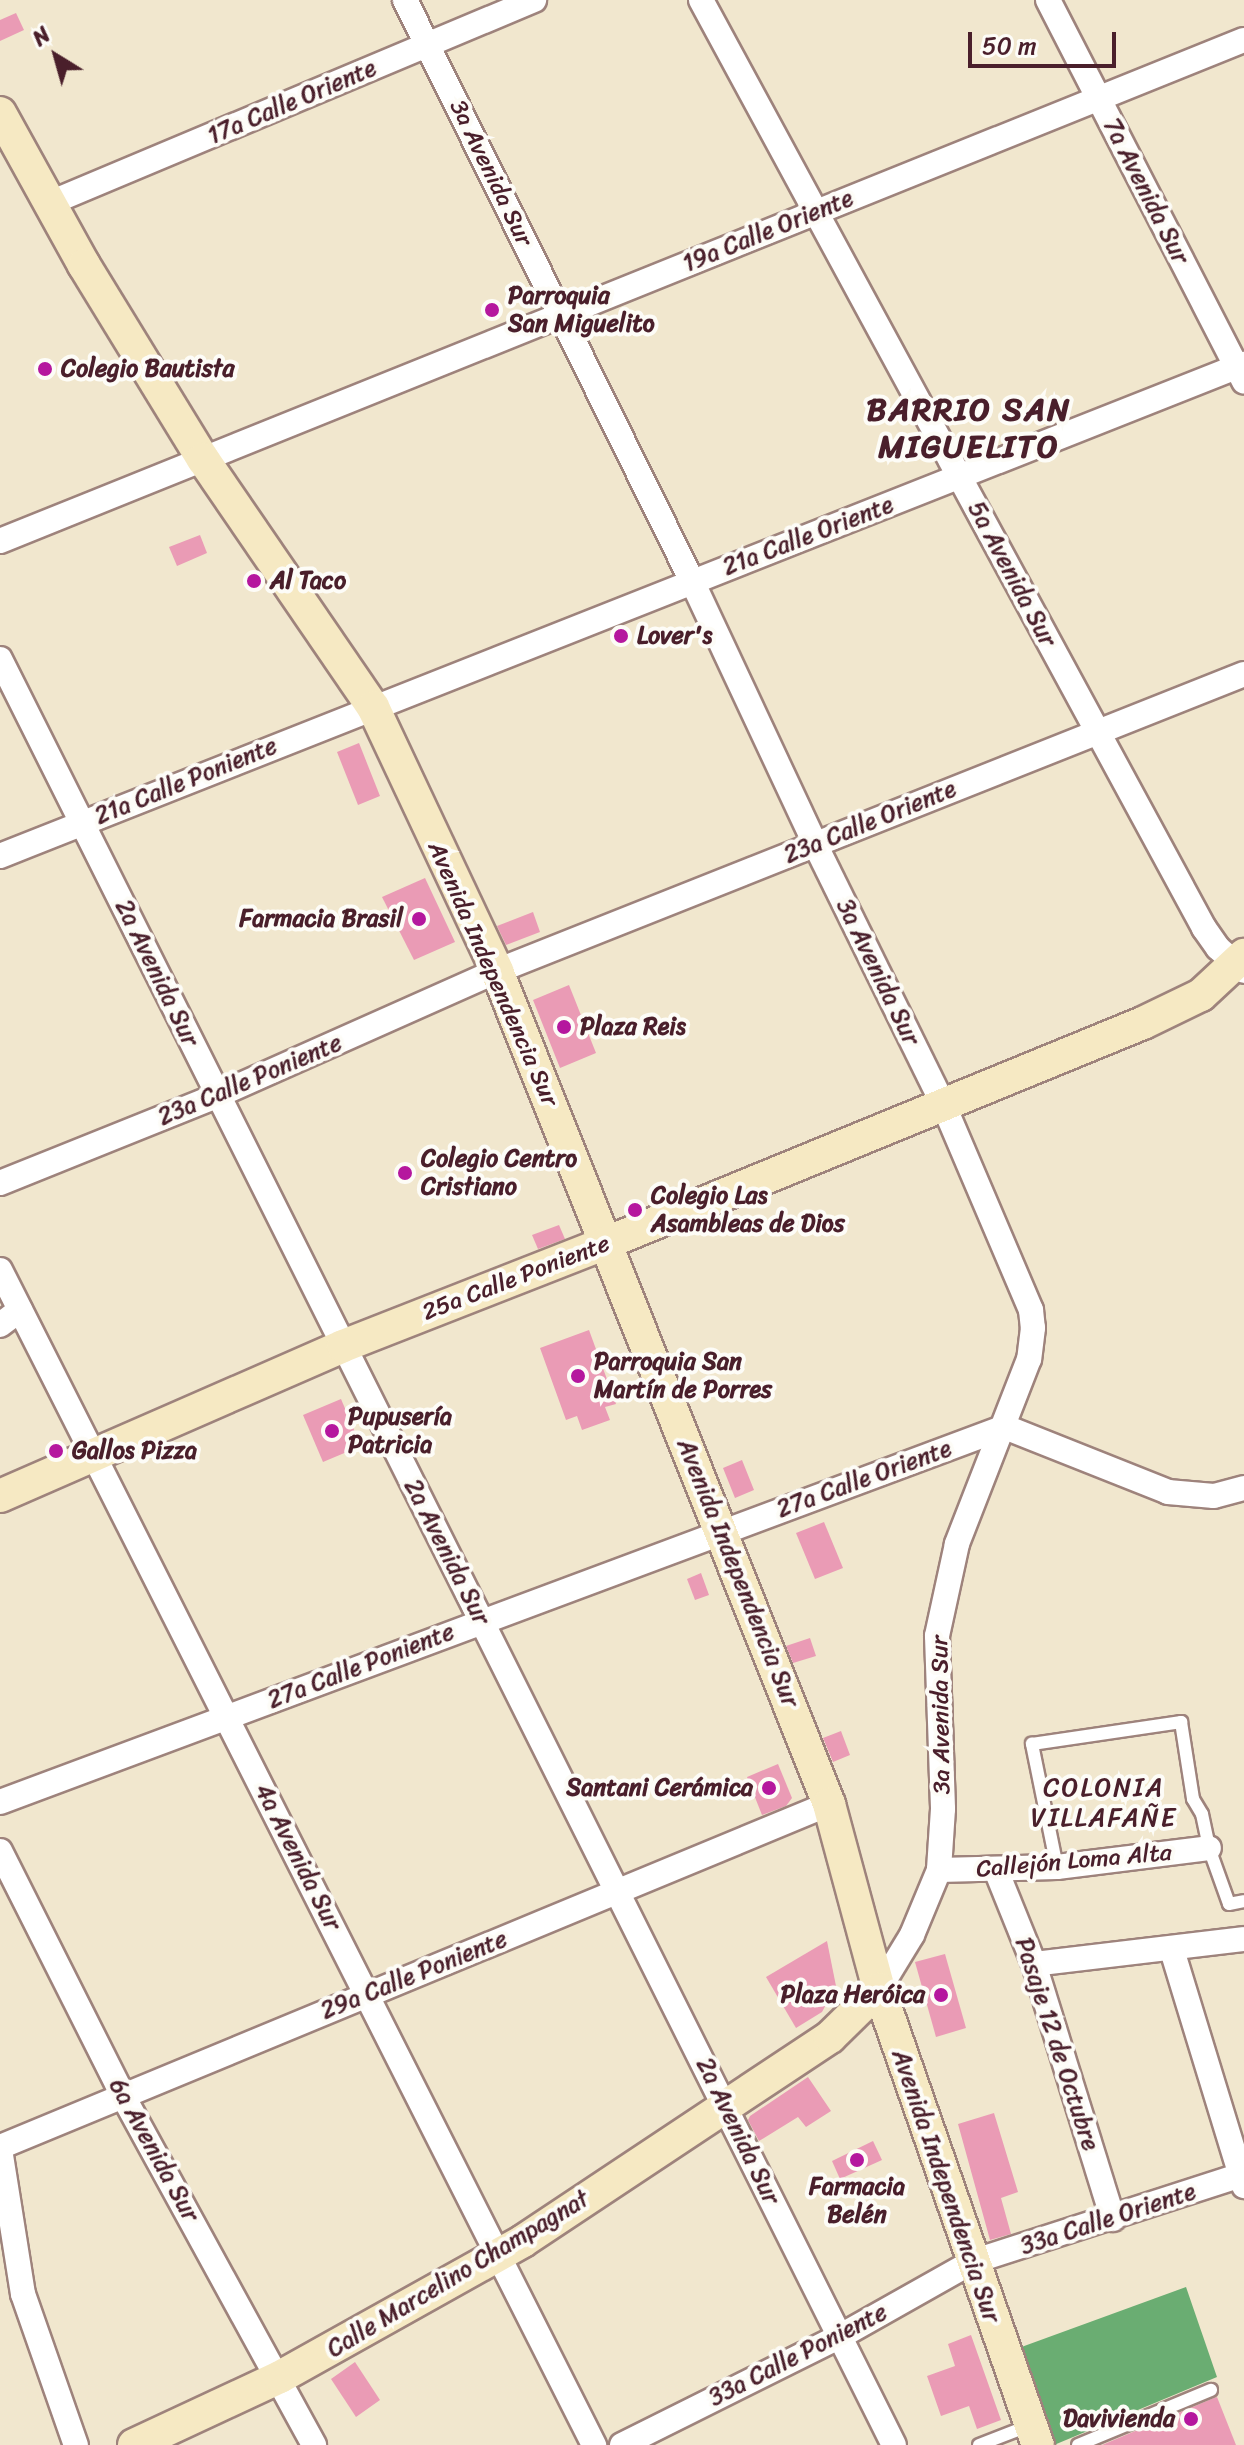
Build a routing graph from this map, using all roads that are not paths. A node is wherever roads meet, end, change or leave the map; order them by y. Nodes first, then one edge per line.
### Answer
1 (405, 0) edge
2 (534, 0) edge
3 (701, 0) edge
4 (1048, 0) edge
5 (1244, 40) edge
6 (429, 44) junction
7 (1099, 98) junction
8 (0, 113) edge
9 (50, 203) junction
10 (814, 213) junction
11 (561, 315) junction
12 (1241, 371) edge
13 (203, 459) junction
14 (960, 476) junction
15 (0, 541) edge
16 (692, 581) junction
17 (0, 659) edge
18 (1244, 674) edge
19 (373, 707) junction
20 (1096, 732) junction
21 (84, 822) junction
22 (815, 844) junction
23 (0, 856) edge
24 (1241, 963) edge
25 (497, 971) junction
26 (216, 1096) junction
27 (944, 1106) junction
28 (0, 1183) edge
29 (606, 1243) junction
30 (0, 1270) edge
31 (20, 1310) junction
32 (0, 1325) edge
33 (343, 1346) junction
34 (1005, 1427) junction
35 (95, 1456) junction
36 (1244, 1488) edge
37 (0, 1496) edge
38 (723, 1530) junction
39 (482, 1621) junction
40 (228, 1716) junction
41 (0, 1802) edge
42 (829, 1804) junction
43 (1209, 1848) junction
44 (0, 1851) edge
45 (1057, 1867) junction
46 (939, 1870) junction
47 (996, 1870) junction
48 (617, 1891) junction
49 (1244, 1901) edge
50 (1244, 1939) edge
51 (1172, 1950) junction
52 (1034, 1964) junction
53 (879, 1989) junction
54 (367, 1995) junction
55 (123, 2096) junction
56 (726, 2106) junction
57 (0, 2148) edge
58 (1243, 2178) edge
59 (1113, 2219) junction
60 (499, 2256) junction
61 (972, 2262) junction
62 (839, 2337) junction
63 (280, 2377) junction
64 (1211, 2390) dead end
65 (1034, 2435) edge
66 (76, 2445) edge
67 (134, 2445) edge
68 (314, 2445) edge
69 (594, 2445) edge
70 (622, 2445) edge
71 (894, 2445) edge
72 (979, 2445) edge
73 (1078, 2445) edge

1 - 6 street, 3a Avenida Sur
2 - 6 street, 17a Calle Oriente
3 - 10 street, 5a Avenida Sur
4 - 7 street, 7a Avenida Sur
5 - 7 street, 19a Calle Oriente
6 - 9 street, 17a Calle Oriente
6 - 11 street, 3a Avenida Sur
7 - 10 street, 19a Calle Oriente
7 - 12 street, 7a Avenida Sur
8 - 9 main road, Avenida Independencia Sur
9 - 13 main road, Avenida Independencia Sur
10 - 11 street, 19a Calle Oriente
10 - 14 street, 5a Avenida Sur
11 - 13 street, 19a Calle Oriente
11 - 16 street, 3a Avenida Sur
12 - 14 street, 21a Calle Oriente
13 - 15 street, 19a Calle Oriente
13 - 19 main road, Avenida Independencia Sur
14 - 16 street, 21a Calle Oriente
14 - 20 street, 5a Avenida Sur
16 - 19 street, 21a Calle Oriente
16 - 22 street, 3a Avenida Sur
17 - 21 street, 2a Avenida Sur
18 - 20 street, 23a Calle Oriente
19 - 21 street, 21a Calle Poniente
19 - 25 main road, Avenida Independencia Sur
20 - 22 street, 23a Calle Oriente
20 - 24 street, 5a Avenida Sur
21 - 23 street, 21a Calle Poniente
21 - 26 street, 2a Avenida Sur
22 - 25 street, 23a Calle Oriente
22 - 27 street, 3a Avenida Sur
24 - 27 main road, 25a Calle Poniente
25 - 26 street, 23a Calle Poniente
25 - 29 main road, Avenida Independencia Sur
26 - 28 street, 23a Calle Poniente
26 - 33 street, 2a Avenida Sur
27 - 29 main road, 25a Calle Poniente
27 - 34 street, 3a Avenida Sur
29 - 33 main road, 25a Calle Poniente
29 - 38 main road, Avenida Independencia Sur
30 - 31 street, 4a Avenida Sur
31 - 32 street
31 - 35 street, 4a Avenida Sur
33 - 35 main road, 25a Calle Poniente
33 - 39 street, 2a Avenida Sur
34 - 36 street
34 - 38 street, 27a Calle Oriente
34 - 46 street, 3a Avenida Sur
35 - 37 main road, 25a Calle Poniente
35 - 40 street, 4a Avenida Sur
38 - 39 street, 27a Calle Poniente
38 - 42 main road, Avenida Independencia Sur
39 - 40 street, 27a Calle Poniente
39 - 48 street, 2a Avenida Sur
40 - 41 street, 27a Calle Poniente
40 - 54 street, 4a Avenida Sur
42 - 48 street, 29a Calle Poniente
42 - 53 main road, Avenida Independencia Sur
43 - 45 street, Callejón Loma Alta
43 - 45 lane
43 - 49 lane
44 - 55 street, 6a Avenida Sur
45 - 47 street, Callejón Loma Alta
46 - 47 street, Callejón Loma Alta
46 - 53 street, 3a Avenida Sur
47 - 52 street, Pasaje 12 de Octubre
48 - 54 street, 29a Calle Poniente
48 - 56 street, 2a Avenida Sur
50 - 51 street
51 - 52 street
51 - 58 street
52 - 59 street, Pasaje 12 de Octubre
53 - 56 main road, Calle Marcelino Champagnat
53 - 61 main road, Avenida Independencia Sur
54 - 55 street, 29a Calle Poniente
54 - 60 street, 4a Avenida Sur
55 - 57 street, 29a Calle Poniente
55 - 63 street, 6a Avenida Sur
56 - 60 main road, Calle Marcelino Champagnat
56 - 62 street, 2a Avenida Sur
57 - 66 street
58 - 59 street, 33a Calle Oriente
59 - 61 street, 33a Calle Oriente
60 - 63 main road, Calle Marcelino Champagnat
60 - 69 street, 4a Avenida Sur
61 - 62 street, 33a Calle Poniente
61 - 65 main road, Avenida Independencia Sur
62 - 70 street, 33a Calle Poniente
62 - 71 street, 2a Avenida Sur
63 - 67 main road, Calle Marcelino Champagnat
63 - 68 street, 6a Avenida Sur
64 - 73 lane
65 - 72 lane

